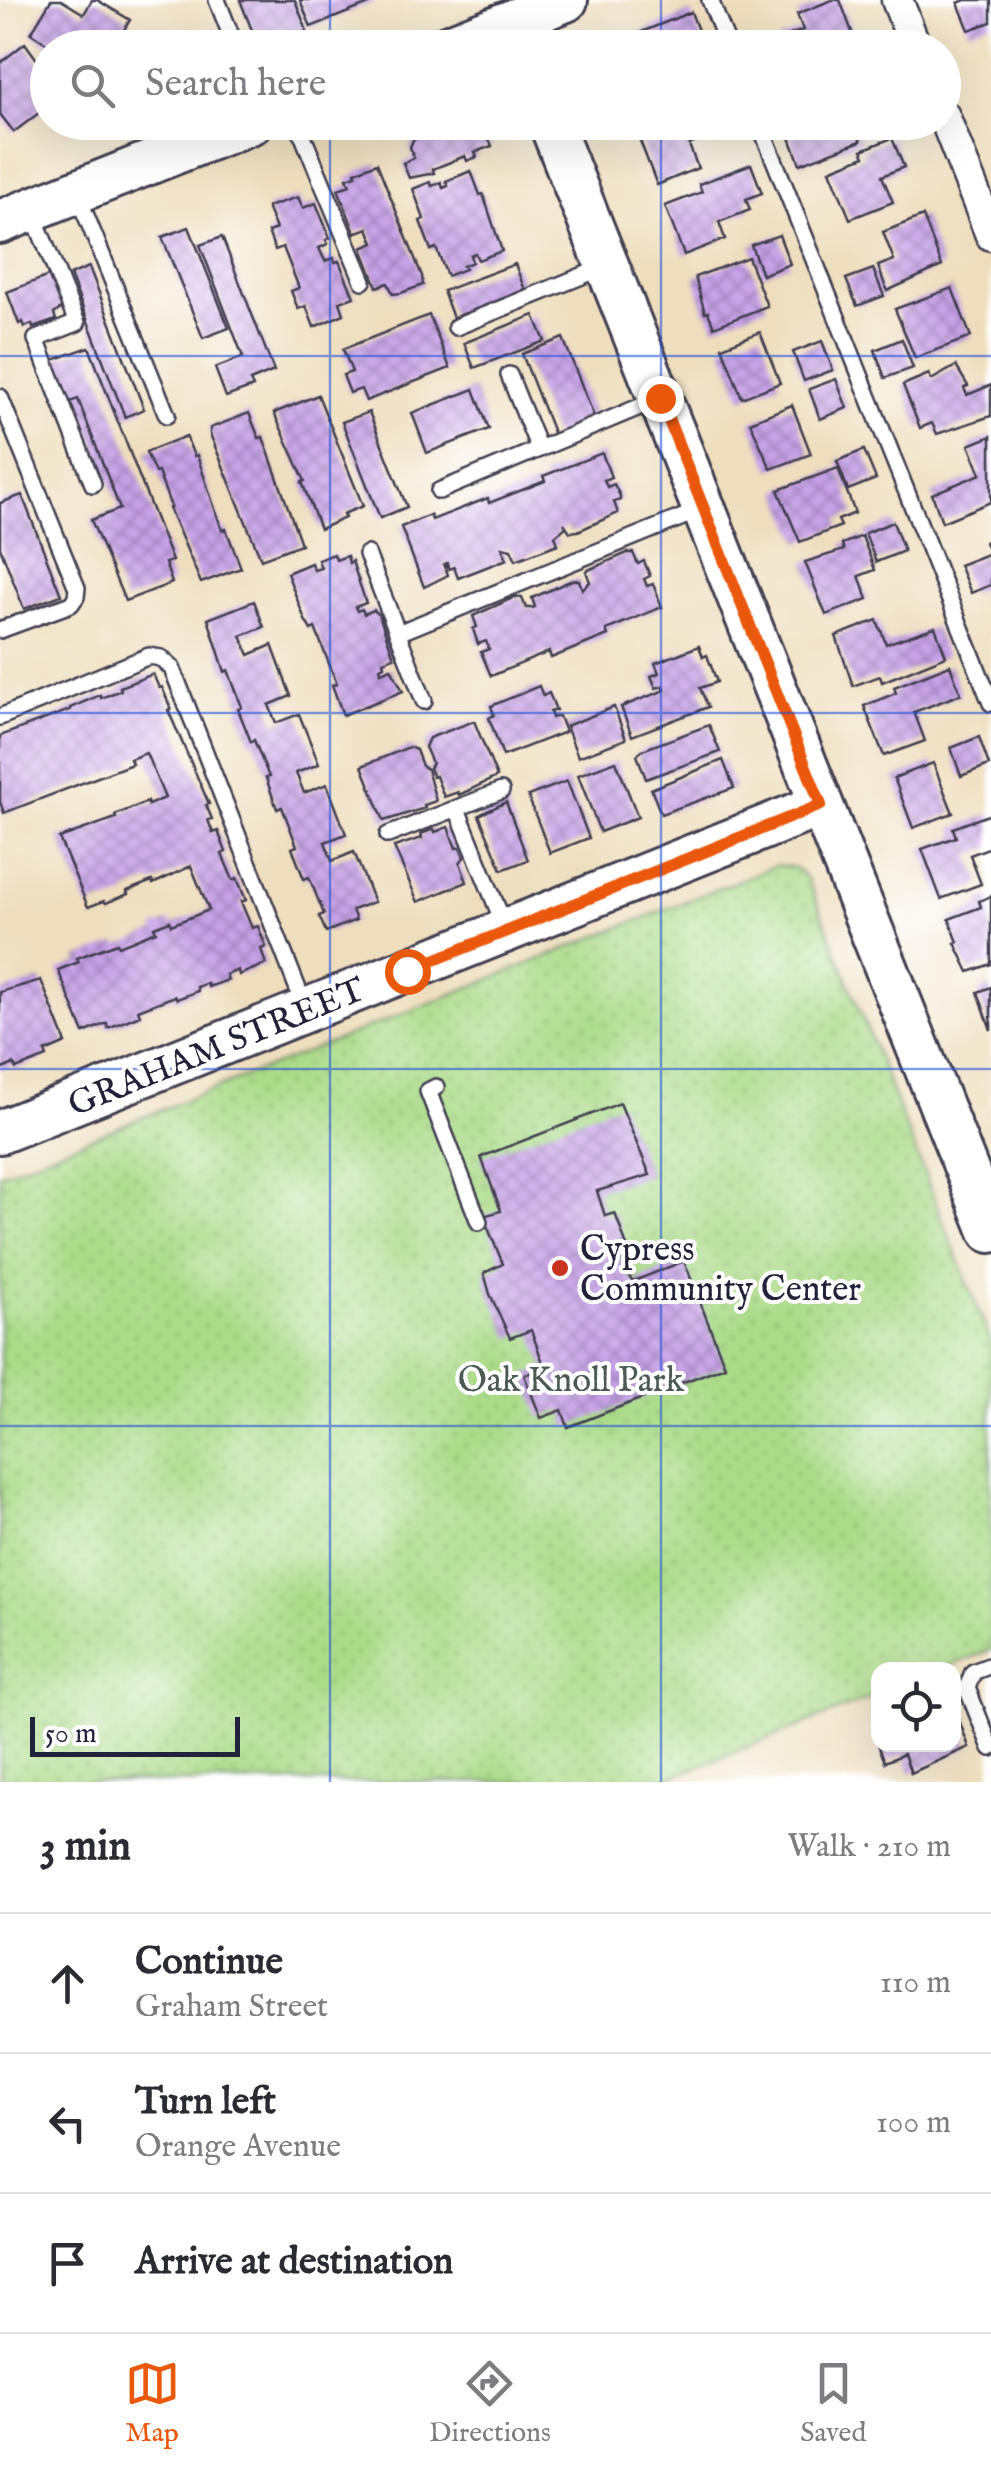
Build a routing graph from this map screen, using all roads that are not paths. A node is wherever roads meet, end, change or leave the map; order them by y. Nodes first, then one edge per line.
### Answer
1 (217, 0) edge
2 (566, 0) edge
3 (710, 0) edge
4 (897, 0) edge
5 (510, 23) edge
6 (229, 30) edge
7 (721, 30) edge
8 (909, 30) edge
9 (207, 140) edge
10 (304, 140) edge
11 (557, 140) edge
12 (765, 140) edge
13 (953, 140) edge
14 (76, 192) junction
15 (16, 216) edge
16 (991, 235) edge
17 (607, 266) junction
18 (363, 282) dead end
19 (456, 326) dead end
20 (509, 375) dead end
21 (0, 398) edge
22 (660, 398) junction
23 (167, 415) dead end
24 (538, 449) junction
25 (93, 484) dead end
26 (439, 491) dead end
27 (704, 509) junction
28 (367, 554) dead end
29 (0, 630) edge
30 (398, 633) junction
31 (424, 701) dead end
32 (991, 703) edge
33 (0, 717) edge
34 (501, 791) dead end
35 (821, 805) junction
36 (457, 809) junction
37 (388, 835) dead end
38 (507, 931) junction
39 (306, 1010) junction
40 (436, 1087) dead end
41 (0, 1132) edge
42 (479, 1222) dead end
43 (991, 1231) edge
44 (991, 1665) edge
45 (991, 1748) edge

1 - 6 lane
2 - 5 main road
3 - 7 lane
4 - 8 street
9 - 14 main road
10 - 18 lane
11 - 17 main road
12 - 32 lane
13 - 16 street
14 - 15 main road
14 - 23 lane
15 - 25 lane
17 - 19 lane
17 - 22 main road
20 - 24 lane
21 - 29 lane
22 - 24 lane
22 - 27 main road
24 - 26 lane
27 - 30 lane
27 - 35 main road
28 - 30 lane
30 - 31 lane
33 - 39 lane
34 - 36 lane
35 - 38 main road, GRAHAM STREET
35 - 43 main road
36 - 37 lane
36 - 38 lane
38 - 39 main road, GRAHAM STREET
39 - 41 main road, GRAHAM STREET
40 - 42 lane
44 - 45 lane

